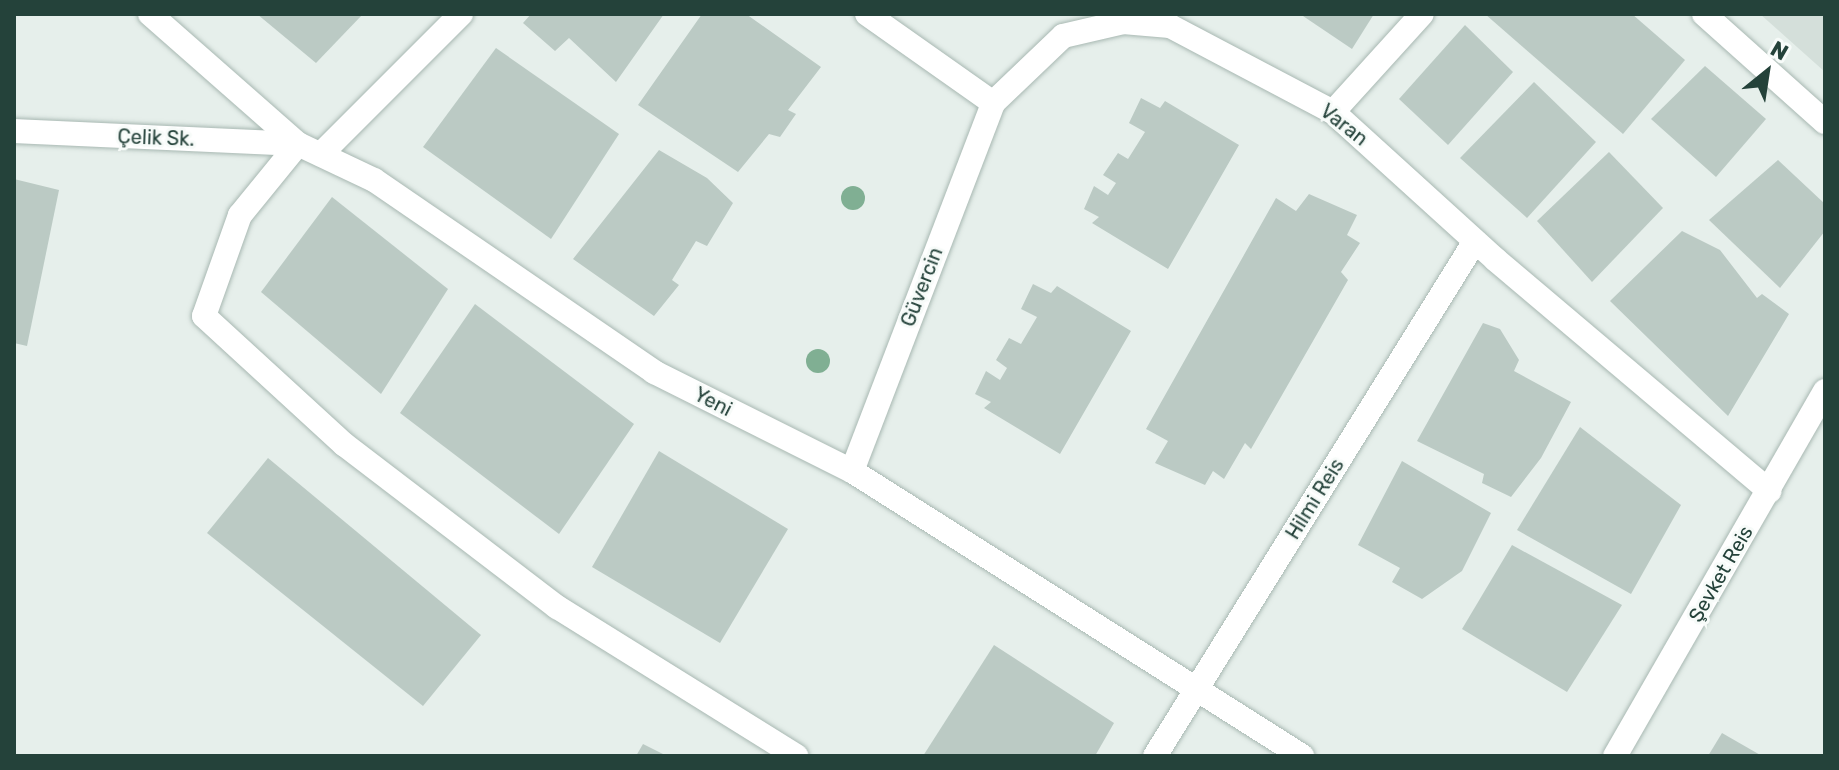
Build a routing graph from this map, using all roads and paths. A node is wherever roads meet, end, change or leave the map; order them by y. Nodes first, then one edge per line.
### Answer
1 (150, 14) edge
2 (461, 14) edge
3 (867, 14) edge
4 (1422, 14) edge
5 (1704, 14) edge
6 (993, 103) junction
7 (1333, 112) junction
8 (1825, 122) edge
9 (14, 131) edge
10 (298, 144) junction
11 (321, 154) junction
12 (1475, 241) junction
13 (1825, 391) edge
14 (852, 471) junction
15 (1769, 491) junction
16 (1199, 687) junction
17 (796, 756) edge
18 (1155, 756) edge
19 (1302, 756) edge
20 (1615, 756) edge

1 - 10 street, Yeni
2 - 11 street
3 - 6 street
4 - 7 street
5 - 8 street
6 - 7 street, Varan
6 - 14 street, Güvercin
7 - 12 street, Varan
9 - 10 street, Çelik Sk.
10 - 11 street, Yeni
10 - 17 street
11 - 14 street, Yeni
12 - 15 street, Varan
12 - 16 street, Hilmi Reis
13 - 15 street, Şevket Reis
14 - 16 street, Yeni
15 - 20 street, Şevket Reis
16 - 18 street, Hilmi Reis
16 - 19 street, Yeni

